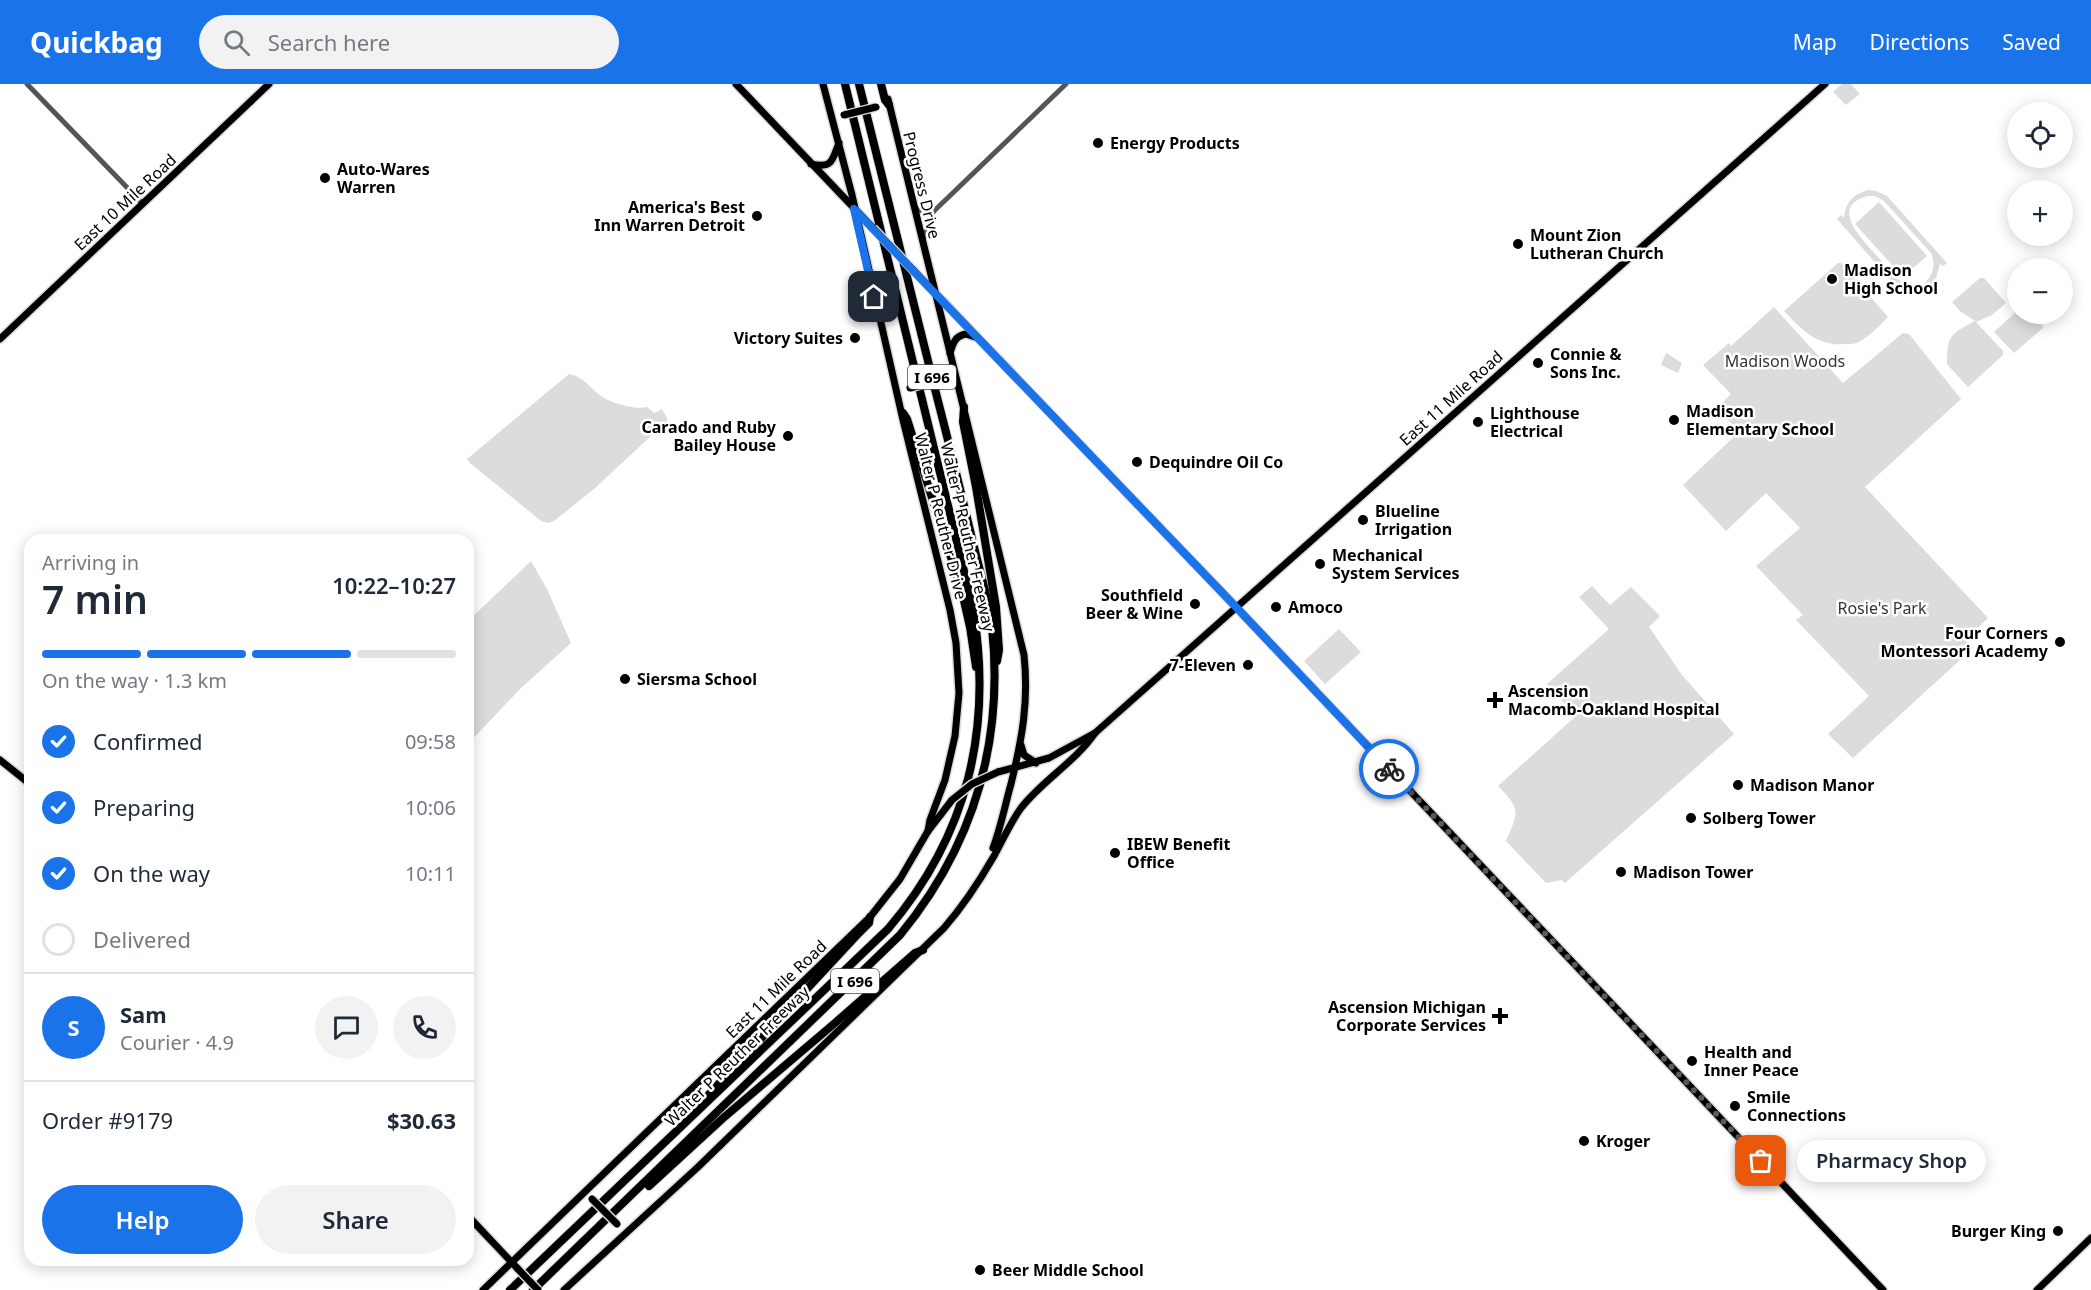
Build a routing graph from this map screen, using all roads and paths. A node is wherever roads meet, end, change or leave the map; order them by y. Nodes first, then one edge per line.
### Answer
1 (27, 84) edge
2 (269, 84) edge
3 (736, 84) edge
4 (823, 84) edge
5 (845, 84) edge
6 (859, 84) edge
7 (883, 84) edge
8 (1066, 84) edge
9 (1826, 84) edge
10 (889, 105) joint
11 (831, 118) junction
12 (892, 119) junction
13 (838, 143) junction
14 (811, 164) junction
15 (143, 204) junction
16 (914, 208) junction
17 (854, 209) junction
18 (933, 212) junction
19 (922, 242) junction
20 (935, 293) junction
21 (0, 339) edge
22 (980, 340) junction
23 (950, 356) junction
24 (955, 376) junction
25 (897, 390) junction
26 (964, 407) junction
27 (903, 413) junction
28 (1236, 607) junction
29 (995, 671) junction
30 (980, 698) junction
31 (1095, 733) junction
32 (1021, 743) junction
33 (0, 760) edge
34 (1036, 762) junction
35 (1015, 768) junction
36 (998, 772) junction
37 (24, 779) edge
38 (1011, 784) junction
39 (928, 831) junction
40 (988, 864) junction
41 (870, 917) junction
42 (923, 950) junction
43 (648, 1159) junction
44 (579, 1198) junction
45 (617, 1210) junction
46 (474, 1222) edge
47 (625, 1233) junction
48 (2091, 1238) edge
49 (512, 1263) junction
50 (483, 1290) edge
51 (510, 1290) edge
52 (533, 1290) edge
53 (538, 1290) edge
54 (564, 1290) edge
55 (1883, 1290) edge
56 (2037, 1290) edge

1 - 15 street
2 - 15 main road, East 10 Mile Road
3 - 14 main road
4 - 11 main road, Walter P Reuther Drive
5 - 30 highway, Walter P Reuther Freeway / I 696
6 - 29 highway, Walter P Reuther Freeway / I 696
7 - 10 highway
8 - 18 street
9 - 28 main road, East 11 Mile Road
10 - 12 main road, Progress Drive
11 - 12 main road, bridge
11 - 13 main road, Walter P Reuther Drive
12 - 16 main road, Progress Drive
13 - 14 main road
13 - 17 main road, Walter P Reuther Drive
14 - 17 main road
15 - 21 main road, East 10 Mile Road
16 - 18 street
16 - 19 main road, Progress Drive
17 - 20 main road, bridge
17 - 25 main road, Walter P Reuther Drive
18 - 19 street
19 - 20 main road, Progress Drive
20 - 22 main road
20 - 23 main road
22 - 23 main road
22 - 28 main road
23 - 24 main road
24 - 25 main road, bridge
24 - 26 main road
25 - 27 main road, Walter P Reuther Drive
26 - 29 highway
26 - 32 main road
27 - 30 highway
27 - 39 main road, Walter P Reuther Drive
28 - 31 main road, East 11 Mile Road
28 - 55 main road
29 - 45 highway, Walter P Reuther Freeway / I 696
30 - 43 highway, Walter P Reuther Freeway / I 696
31 - 34 main road, East 11 Mile Road
31 - 40 main road, East 11 Mile Road
32 - 34 main road
32 - 35 main road
33 - 37 main road
34 - 35 main road, East 11 Mile Road
35 - 36 main road, East 11 Mile Road
35 - 38 main road
36 - 38 main road
36 - 39 main road, East 11 Mile Road, bridge
38 - 40 main road
39 - 41 main road, East 11 Mile Road
40 - 42 main road, East 11 Mile Road
41 - 43 highway
41 - 44 main road, East 11 Mile Road
42 - 45 highway
42 - 47 main road, East 11 Mile Road
43 - 51 highway, Walter P Reuther Freeway / I 696
44 - 47 main road, bridge
44 - 49 main road, East 11 Mile Road
45 - 52 highway, Walter P Reuther Freeway / I 696
46 - 49 main road
47 - 54 main road, East 11 Mile Road
48 - 56 main road
49 - 50 main road, East 11 Mile Road
49 - 53 main road, bridge

